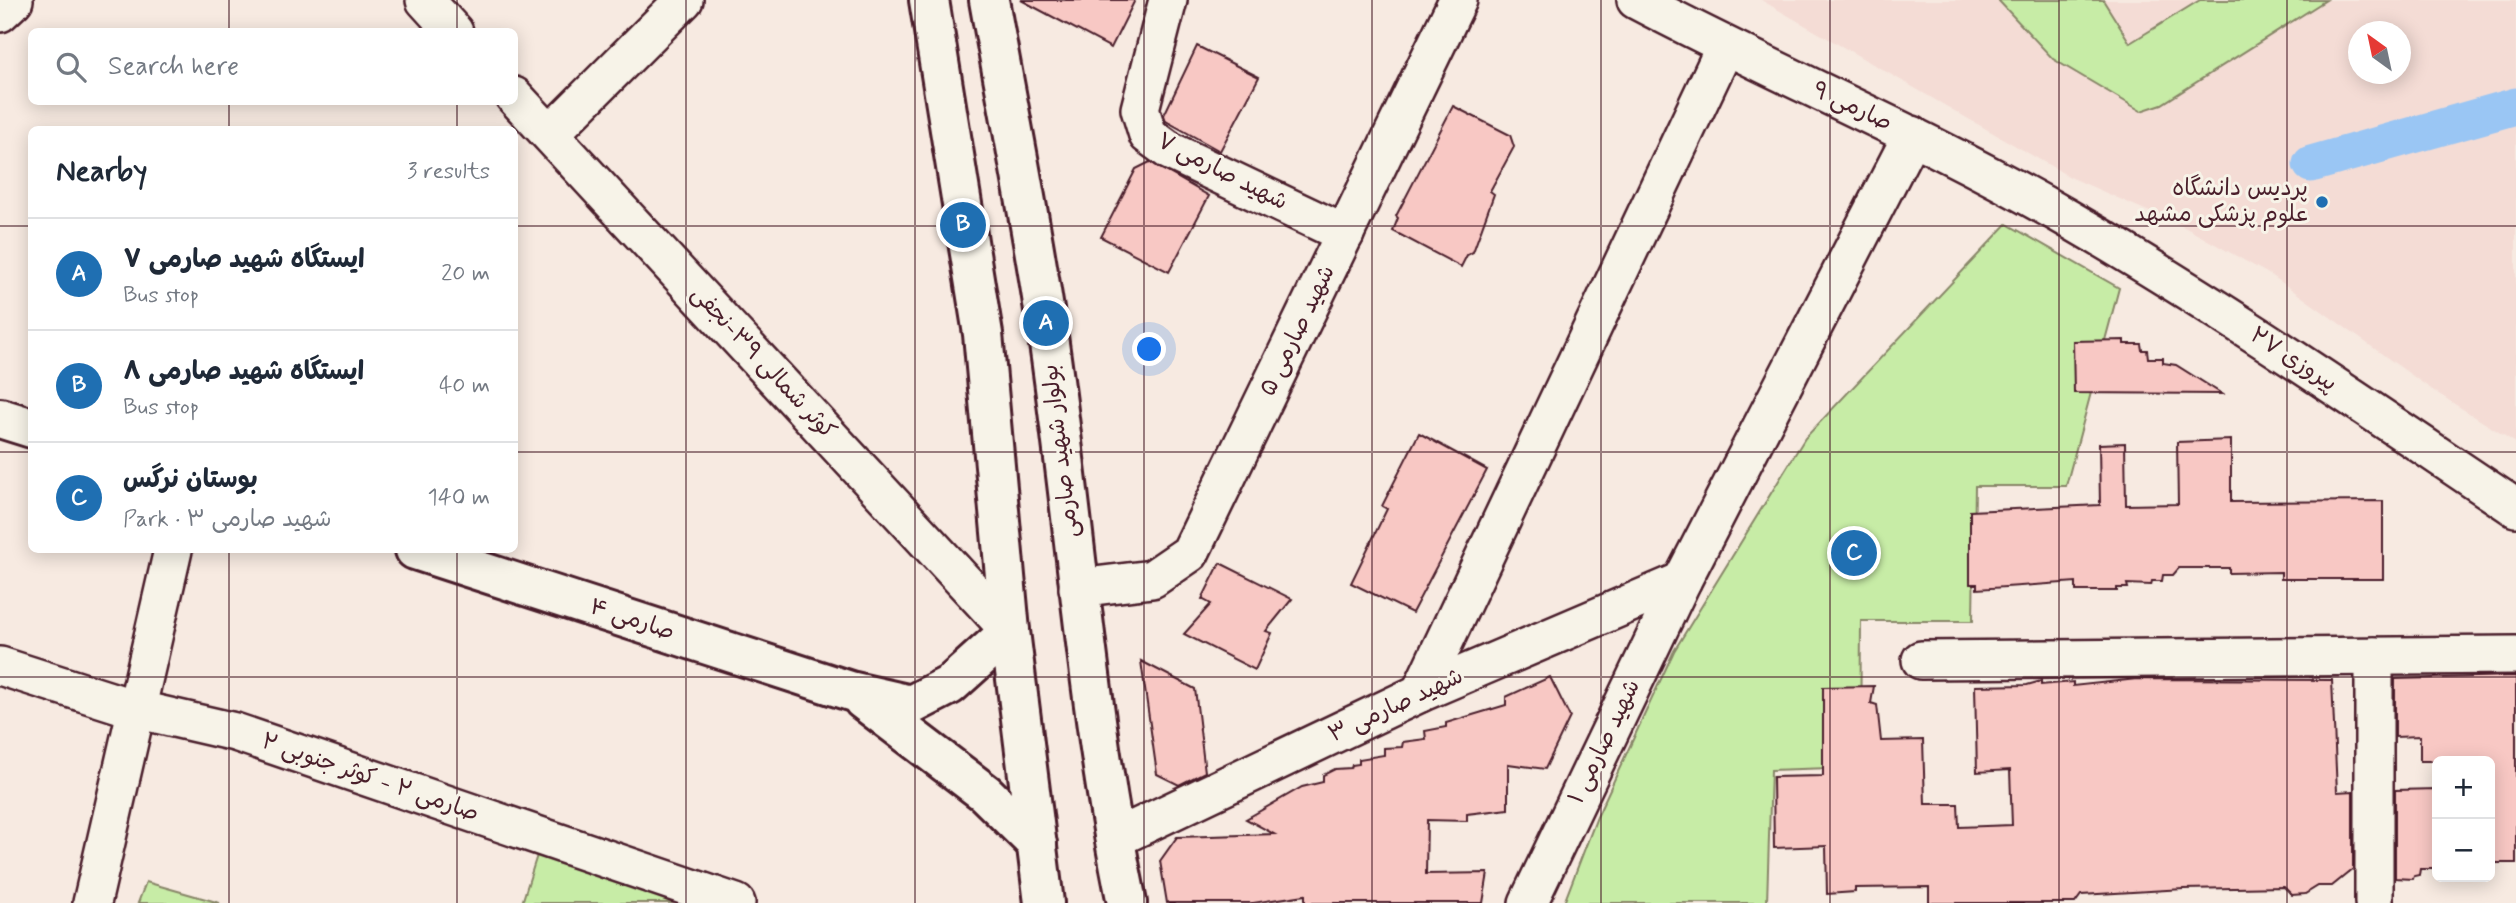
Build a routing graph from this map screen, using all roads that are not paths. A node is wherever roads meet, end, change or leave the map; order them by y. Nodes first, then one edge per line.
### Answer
1 (14, 0) edge
2 (425, 0) edge
3 (684, 0) edge
4 (929, 0) edge
5 (989, 0) edge
6 (1168, 0) edge
7 (1458, 0) edge
8 (1636, 0) edge
9 (0, 13) edge
10 (450, 28) edge
11 (1725, 47) junction
12 (518, 100) edge
13 (550, 134) junction
14 (1912, 135) junction
15 (2067, 218) joint
16 (1345, 234) junction
17 (0, 418) edge
18 (28, 427) edge
19 (2516, 508) edge
20 (172, 553) edge
21 (424, 553) edge
22 (1682, 581) junction
23 (1078, 588) junction
24 (1010, 631) junction
25 (2516, 655) edge
26 (2374, 656) junction
27 (1921, 660) dead end
28 (0, 666) edge
29 (850, 691) junction
30 (1420, 693) junction
31 (135, 709) junction
32 (1114, 839) junction
33 (1037, 844) junction
34 (92, 903) edge
35 (736, 903) edge
36 (1044, 903) edge
37 (1127, 903) edge
38 (1528, 903) edge
39 (2374, 903) edge

1 - 9 street
2 - 10 street
3 - 13 street
4 - 24 main road
5 - 23 main road, بولوار شهید صارمی
6 - 16 street, شهید صارمی ۷
7 - 16 street, شهید صارمی ۵
8 - 11 street, صارمی ۹
11 - 14 street, صارمی ۹
11 - 30 street
12 - 13 street, کوثر شمالی ۳۹-نجفی
13 - 24 street, کوثر شمالی ۳۹-نجفی
14 - 15 street, صارمی ۹
14 - 22 street, شهید صارمی ۱
15 - 19 street, پیروزی ۲۷
16 - 23 street, شهید صارمی ۵
17 - 18 main road
20 - 31 street
21 - 29 main road, صارمی ۴
22 - 30 street, شهید صارمی ۳
22 - 38 street, شهید صارمی ۱
23 - 32 main road, بولوار شهید صارمی
24 - 29 main road
24 - 33 main road
25 - 26 street
26 - 27 street
26 - 39 street
28 - 31 street, صارمی ۲ - کوثر جنوبی ۲
29 - 33 main road
30 - 32 street, شهید صارمی ۳
31 - 34 street
31 - 35 street, صارمی ۲ - کوثر جنوبی ۲
32 - 37 main road, بولوار شهید صارمی
33 - 36 main road

